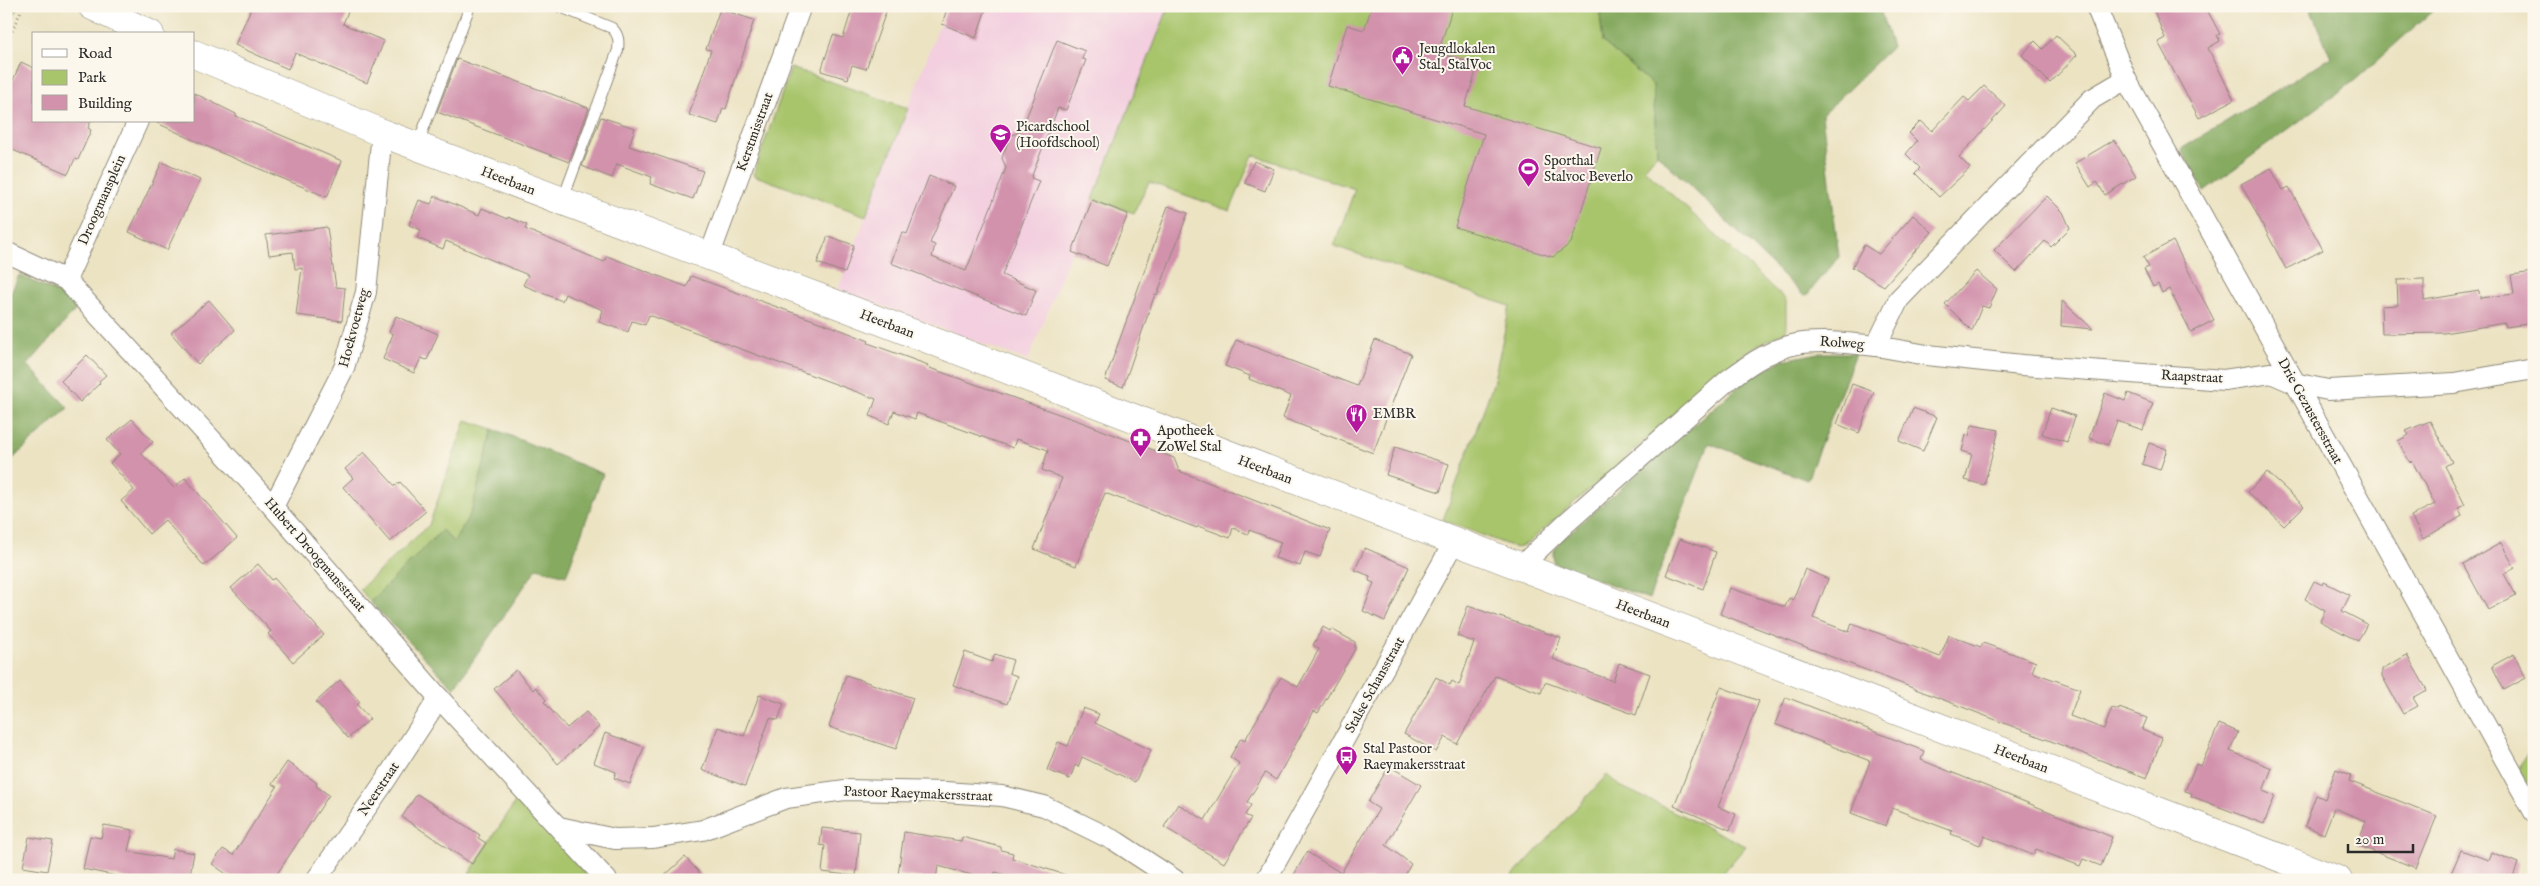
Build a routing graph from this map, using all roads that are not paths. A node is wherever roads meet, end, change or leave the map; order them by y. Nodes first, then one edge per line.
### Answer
1 (92, 6) edge
2 (470, 6) edge
3 (558, 6) edge
4 (801, 6) edge
5 (2096, 6) edge
6 (146, 32) edge
7 (195, 54) edge
8 (2126, 79) junction
9 (138, 122) edge
10 (382, 133) junction
11 (416, 147) junction
12 (562, 202) junction
13 (6, 252) edge
14 (709, 257) junction
15 (66, 280) junction
16 (1876, 346) junction
17 (2534, 370) edge
18 (2294, 383) junction
19 (273, 507) junction
20 (1454, 542) junction
21 (1520, 567) junction
22 (439, 698) junction
23 (2534, 812) edge
24 (559, 827) junction
25 (316, 880) edge
26 (607, 880) edge
27 (1175, 880) edge
28 (1266, 880) edge
29 (2338, 880) edge

1 - 6 street
2 - 11 lane
3 - 12 lane
4 - 14 street, Kerstmisstraat
5 - 8 street, Drie Gezustersstraat
7 - 10 street, Heerbaan
8 - 16 street, Rolweg
8 - 18 street, Drie Gezustersstraat
9 - 15 street, Droogmansplein
10 - 11 street, Heerbaan
10 - 19 street, Hoekvoetweg
11 - 12 street, Heerbaan
12 - 14 street, Heerbaan
13 - 15 street, Hubert Droogmansstraat
14 - 20 street, Heerbaan
15 - 19 street, Hubert Droogmansstraat
16 - 18 street, Raapstraat
16 - 21 street, Rolweg
17 - 18 street, Raapstraat
18 - 23 street, Drie Gezustersstraat
19 - 22 street, Hubert Droogmansstraat
20 - 21 street, Heerbaan
20 - 28 street, Stalse Schansstraat
21 - 29 street, Heerbaan
22 - 24 street, Hubert Droogmansstraat
22 - 25 street, Neerstraat
24 - 26 street, Hubert Droogmansstraat
24 - 27 street, Pastoor Raeymakersstraat

